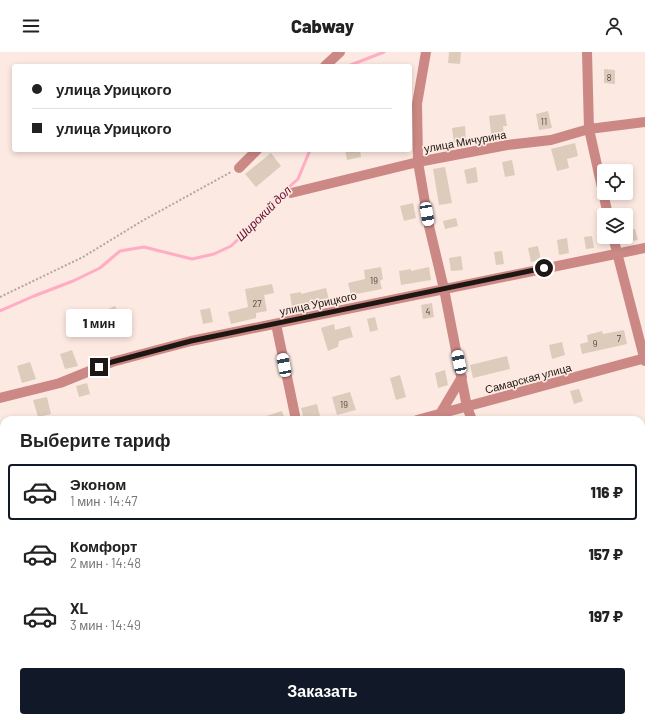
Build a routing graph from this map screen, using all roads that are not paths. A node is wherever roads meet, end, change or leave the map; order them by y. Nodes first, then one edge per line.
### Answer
1 (340, 52) edge
2 (426, 52) edge
3 (587, 52) edge
4 (326, 64) edge
5 (645, 122) edge
6 (589, 129) junction
7 (255, 152) edge
8 (418, 162) junction
9 (239, 168) road end
10 (291, 193) dead end
11 (606, 208) edge
12 (614, 244) edge
13 (645, 248) edge
14 (616, 254) junction
15 (444, 289) junction
16 (276, 324) junction
17 (644, 359) edge
18 (462, 377) junction
19 (0, 398) edge
20 (467, 407) junction
21 (440, 414) junction
22 (295, 416) edge
23 (432, 416) edge
24 (470, 416) edge

1 - 4 street
2 - 8 street
3 - 6 street
5 - 6 street, улица Мичурина
6 - 8 street, улица Мичурина
6 - 11 street
7 - 9 street
8 - 10 street, улица Мичурина
8 - 15 street
12 - 14 street
13 - 14 street, улица Урицкого
14 - 15 street, улица Урицкого
14 - 17 street
15 - 16 street, улица Урицкого
15 - 18 street
16 - 19 street, улица Урицкого
16 - 22 street
17 - 20 street, Самарская улица
18 - 20 street
18 - 21 street
20 - 21 street, Самарская улица
20 - 24 street
21 - 23 street, Самарская улица

